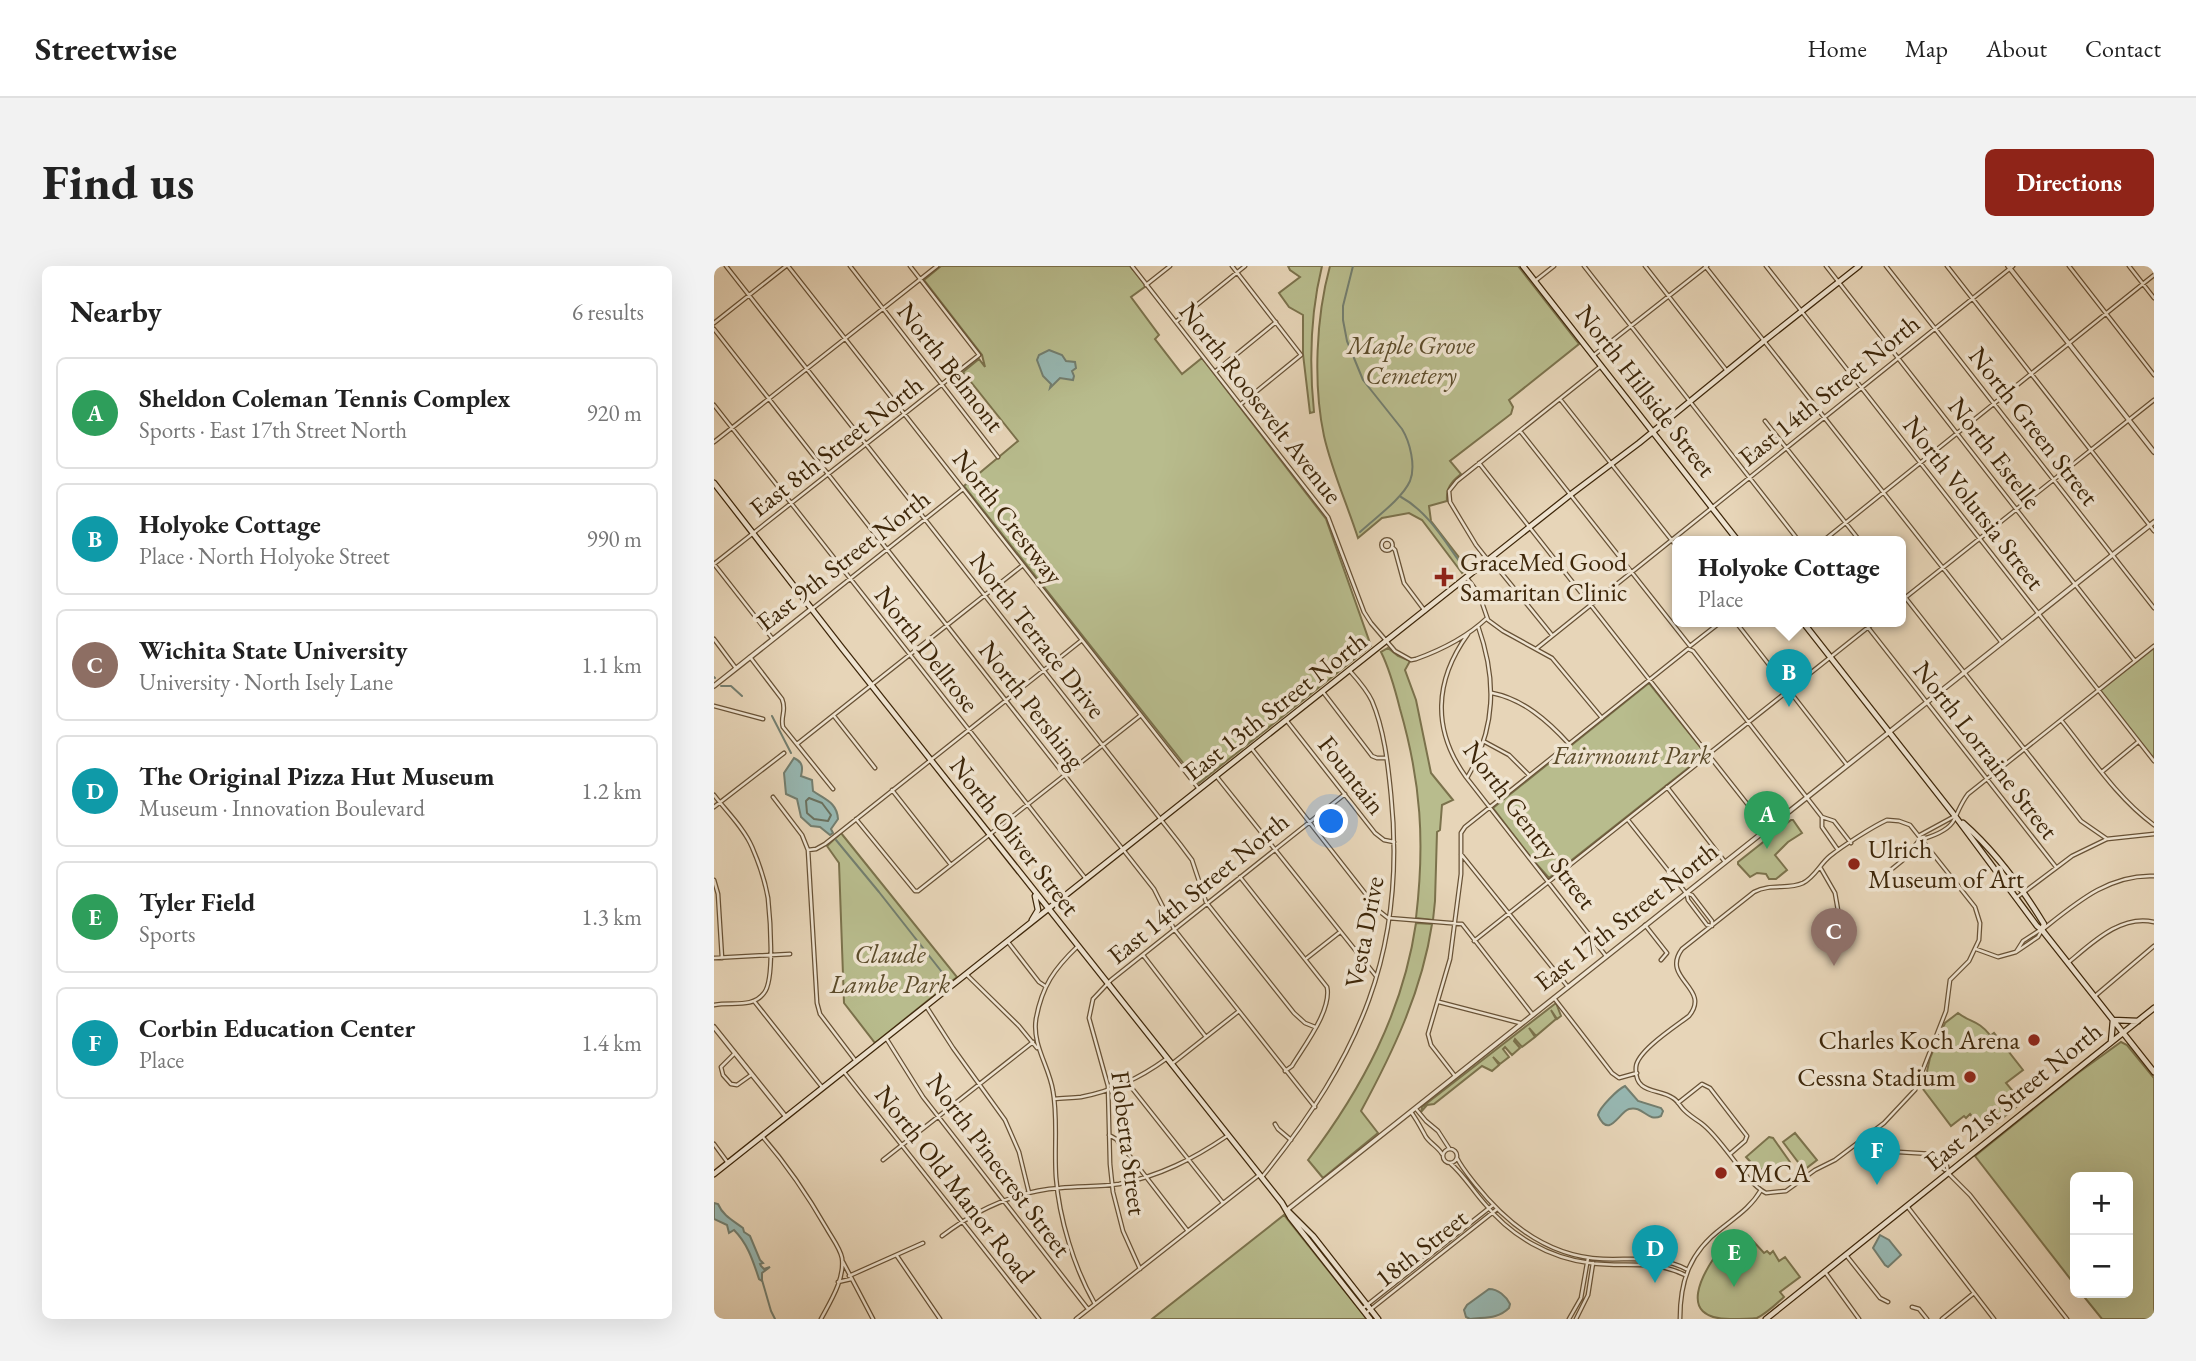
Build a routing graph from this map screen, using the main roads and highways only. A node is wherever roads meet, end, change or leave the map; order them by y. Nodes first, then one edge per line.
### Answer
1 (1523, 266) edge
2 (1859, 266) edge
3 (1654, 431) junction
4 (714, 483) edge
5 (1734, 536) edge
6 (1807, 627) edge
7 (1955, 816) junction
8 (1034, 891) junction
9 (1049, 910) junction
10 (1029, 925) junction
11 (2042, 930) junction
12 (2154, 1009) edge
13 (2113, 1020) junction
14 (2138, 1021) junction
15 (2123, 1033) junction
16 (2111, 1042) junction
17 (2154, 1072) edge
18 (714, 1174) edge
19 (1366, 1309) junction
20 (1370, 1319) edge
21 (1378, 1319) edge
22 (1766, 1319) edge

1 - 3 main road, North Hillside Street
2 - 3 main road, East 13th Street North
3 - 5 main road, North Hillside Street
3 - 9 main road, East 13th Street North
4 - 8 main road, North Oliver Street
6 - 7 main road
7 - 11 main road
7 - 11 main road
8 - 9 main road, North Oliver Street
8 - 10 main road
9 - 10 main road, East 13th Street North
9 - 19 main road, North Oliver Street
10 - 18 main road, East 13th Street North
11 - 13 main road
12 - 14 main road, East 21st Street North
13 - 14 main road
13 - 15 main road
13 - 16 main road
14 - 15 main road, East 21st Street North
15 - 16 main road, East 21st Street North
15 - 17 main road
16 - 22 main road, East 21st Street North
19 - 20 main road, North Oliver Street
19 - 21 main road, North Oliver Street

